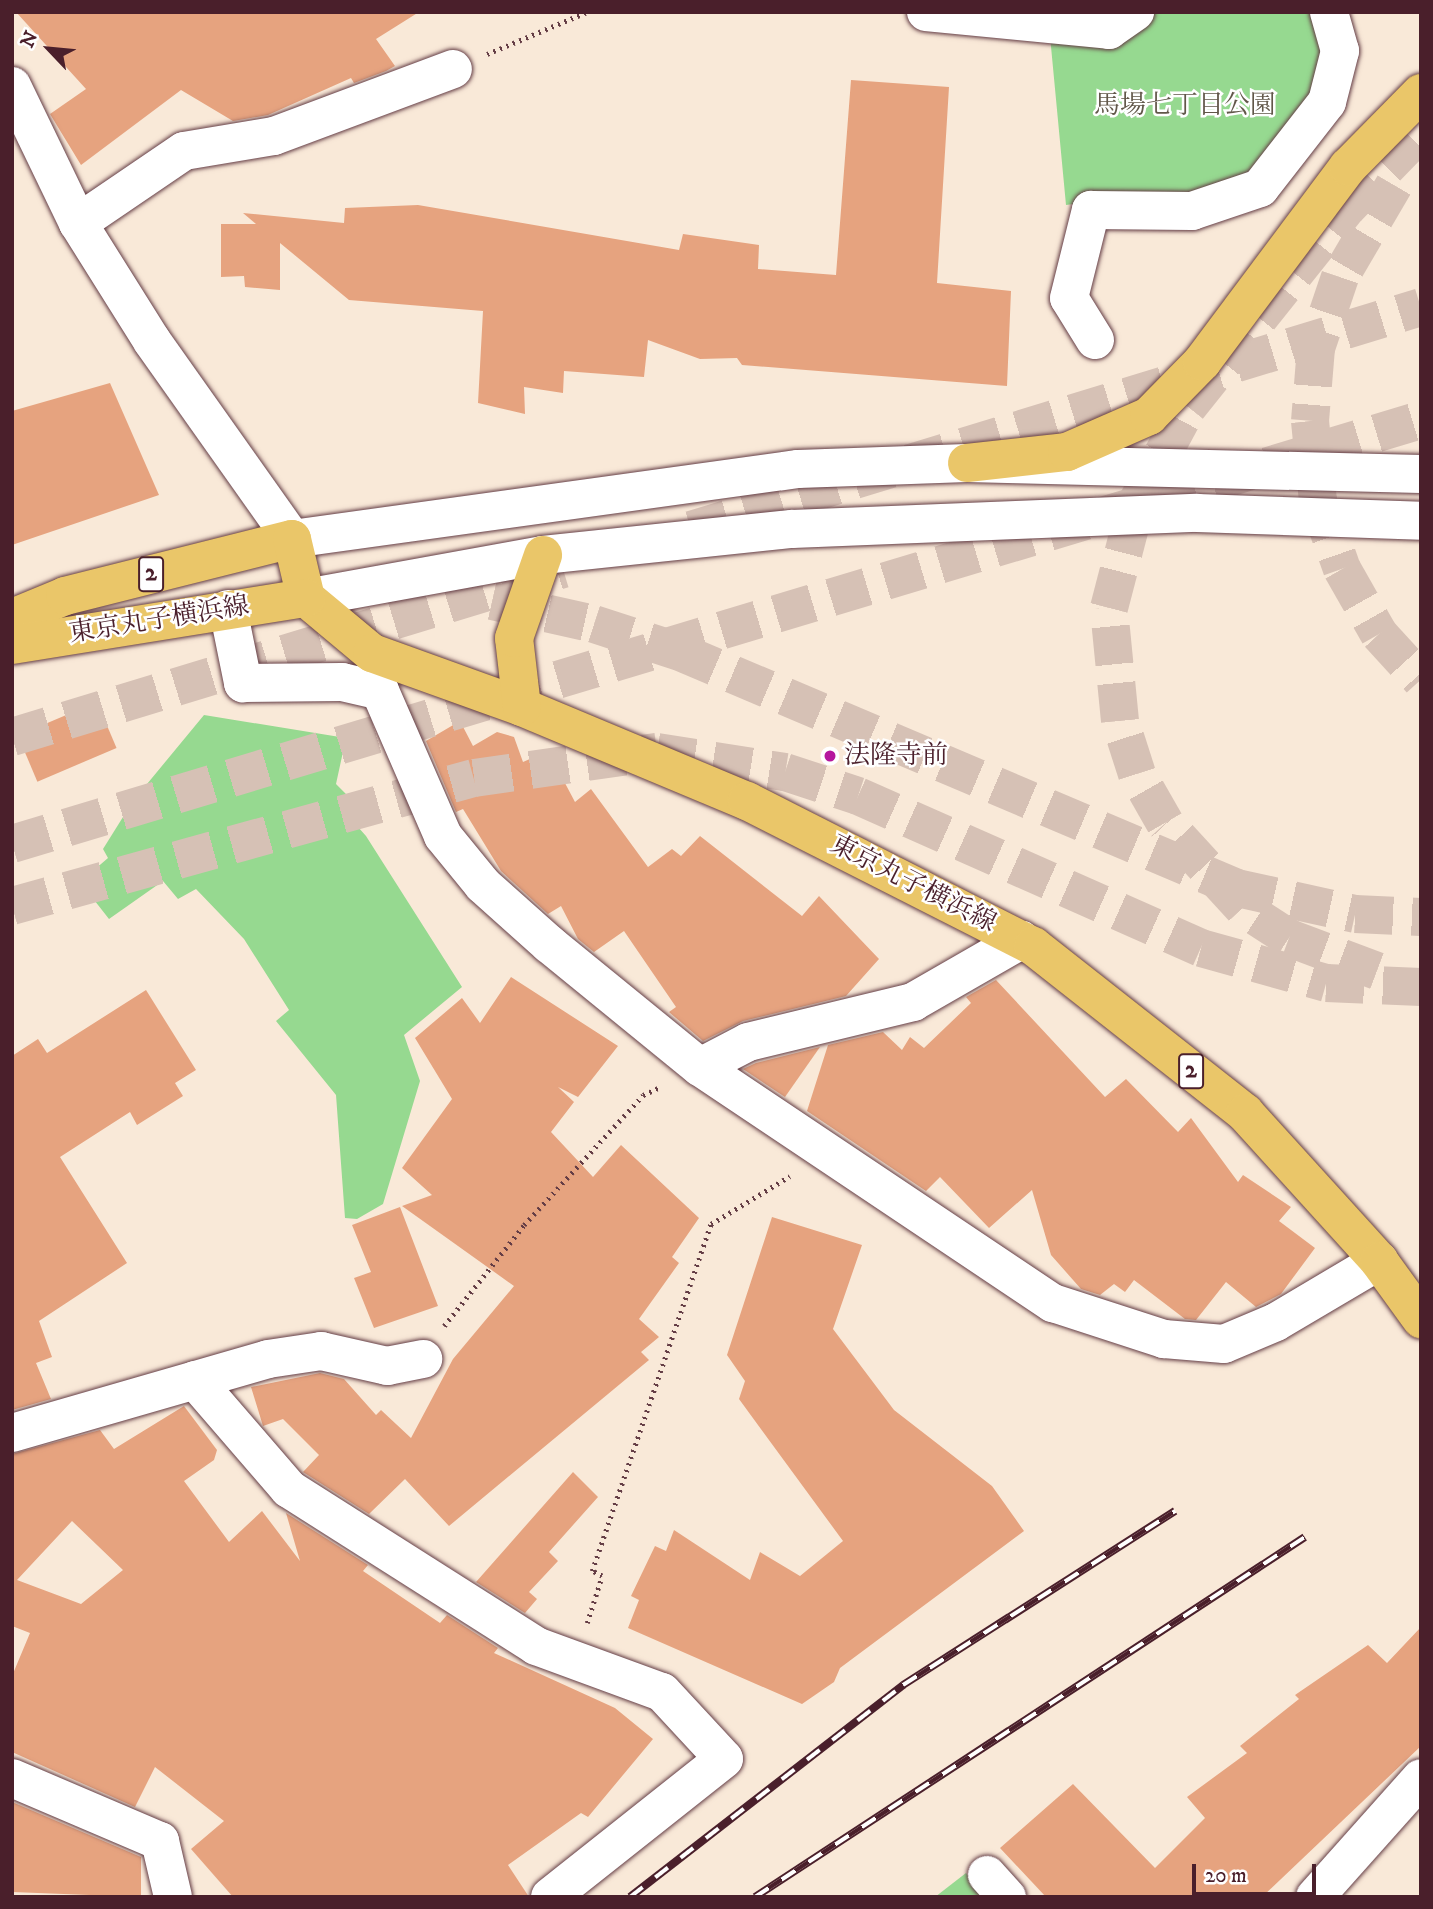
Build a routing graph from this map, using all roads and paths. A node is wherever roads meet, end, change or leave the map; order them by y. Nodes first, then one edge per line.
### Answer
1 (587, 12) edge
2 (926, 12) edge
3 (1135, 12) edge
4 (1329, 12) edge
5 (453, 69) joint
6 (12, 86) edge
7 (1421, 93) edge
8 (78, 223) junction
9 (1095, 340) dead end
10 (967, 463) junction
11 (1421, 474) edge
12 (1421, 521) edge
13 (292, 539) junction
14 (543, 555) junction
15 (306, 598) junction
16 (228, 609) junction
17 (12, 618) edge
18 (12, 645) edge
19 (522, 707) junction
20 (1021, 940) junction
21 (700, 1067) junction
22 (828, 1153) junction
23 (1379, 1261) junction
24 (1421, 1319) edge
25 (423, 1360) joint
26 (195, 1380) junction
27 (12, 1433) edge
28 (576, 1661) junction
29 (1421, 1778) edge
30 (12, 1779) edge
31 (173, 1897) edge
32 (550, 1897) edge
33 (1315, 1897) edge

1 - 5 path
2 - 3 street
4 - 9 street
5 - 8 street
6 - 8 street
7 - 10 main road
8 - 13 street
10 - 11 street
10 - 13 street
12 - 14 street
13 - 15 main road
13 - 17 main road, 東京丸子横浜線 / 2
14 - 15 street
14 - 19 main road
15 - 16 main road, 東京丸子横浜線 / 2
15 - 19 main road, 東京丸子横浜線 / 2
16 - 18 main road, 東京丸子横浜線 / 2
16 - 21 street
19 - 20 main road, 東京丸子横浜線 / 2
20 - 21 street
20 - 23 main road, 東京丸子横浜線 / 2
21 - 22 street
21 - 25 path
22 - 23 street
22 - 28 path
23 - 24 main road, 東京丸子横浜線 / 2
25 - 26 street
26 - 27 street
26 - 28 street
28 - 32 street
29 - 33 street
30 - 31 street

